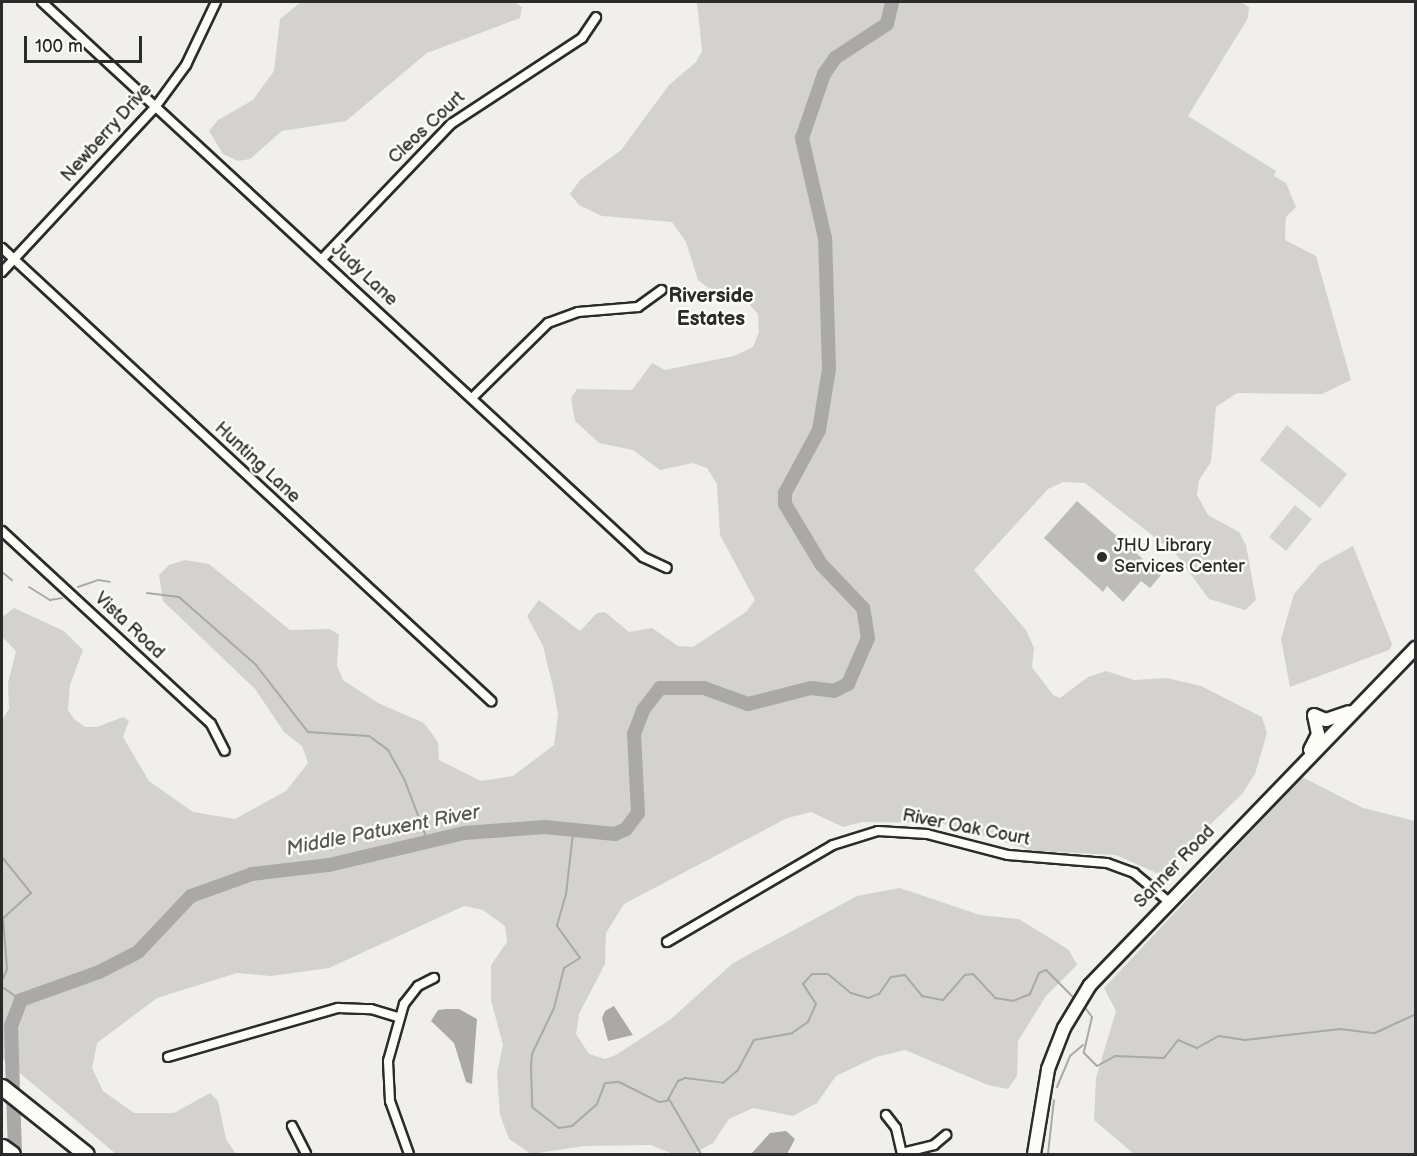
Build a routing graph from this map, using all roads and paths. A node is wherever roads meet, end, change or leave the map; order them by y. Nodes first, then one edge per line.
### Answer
1 (42, 2) edge
2 (216, 2) edge
3 (596, 17) dead end
4 (156, 106) junction
5 (2, 248) edge
6 (13, 259) junction
7 (322, 259) junction
8 (2, 272) edge
9 (661, 290) dead end
10 (472, 398) junction
11 (2, 531) edge
12 (667, 568) dead end
13 (1416, 648) edge
14 (491, 701) dead end
15 (1358, 706) junction
16 (225, 752) dead end
17 (1302, 764) junction
18 (1168, 901) junction
19 (667, 942) dead end
20 (434, 978) dead end
21 (398, 1017) junction
22 (168, 1057) dead end
23 (2, 1087) edge
24 (886, 1115) dead end
25 (292, 1126) dead end
26 (946, 1135) dead end
27 (2, 1147) edge
28 (82, 1150) edge
29 (902, 1154) edge
30 (12, 1155) edge
31 (306, 1155) edge
32 (409, 1155) edge
33 (1034, 1155) edge

1 - 4 street, Judy Lane
2 - 4 street, Newberry Drive
3 - 7 street, Cleos Court
4 - 6 street, Newberry Drive
4 - 7 street, Judy Lane
5 - 6 street, Hunting Lane
6 - 8 street, Newberry Drive
6 - 14 street, Hunting Lane
7 - 10 street, Judy Lane
9 - 10 street
10 - 12 street, Judy Lane
11 - 16 street, Vista Road
13 - 15 main road, Sanner Road
15 - 17 main road, Sanner Road
15 - 17 main road
17 - 18 main road, Sanner Road
18 - 19 street, River Oak Court
18 - 33 main road, Sanner Road
20 - 21 street
21 - 22 street
21 - 32 street
23 - 28 highway
24 - 29 street
25 - 31 street
26 - 29 street
27 - 30 highway

